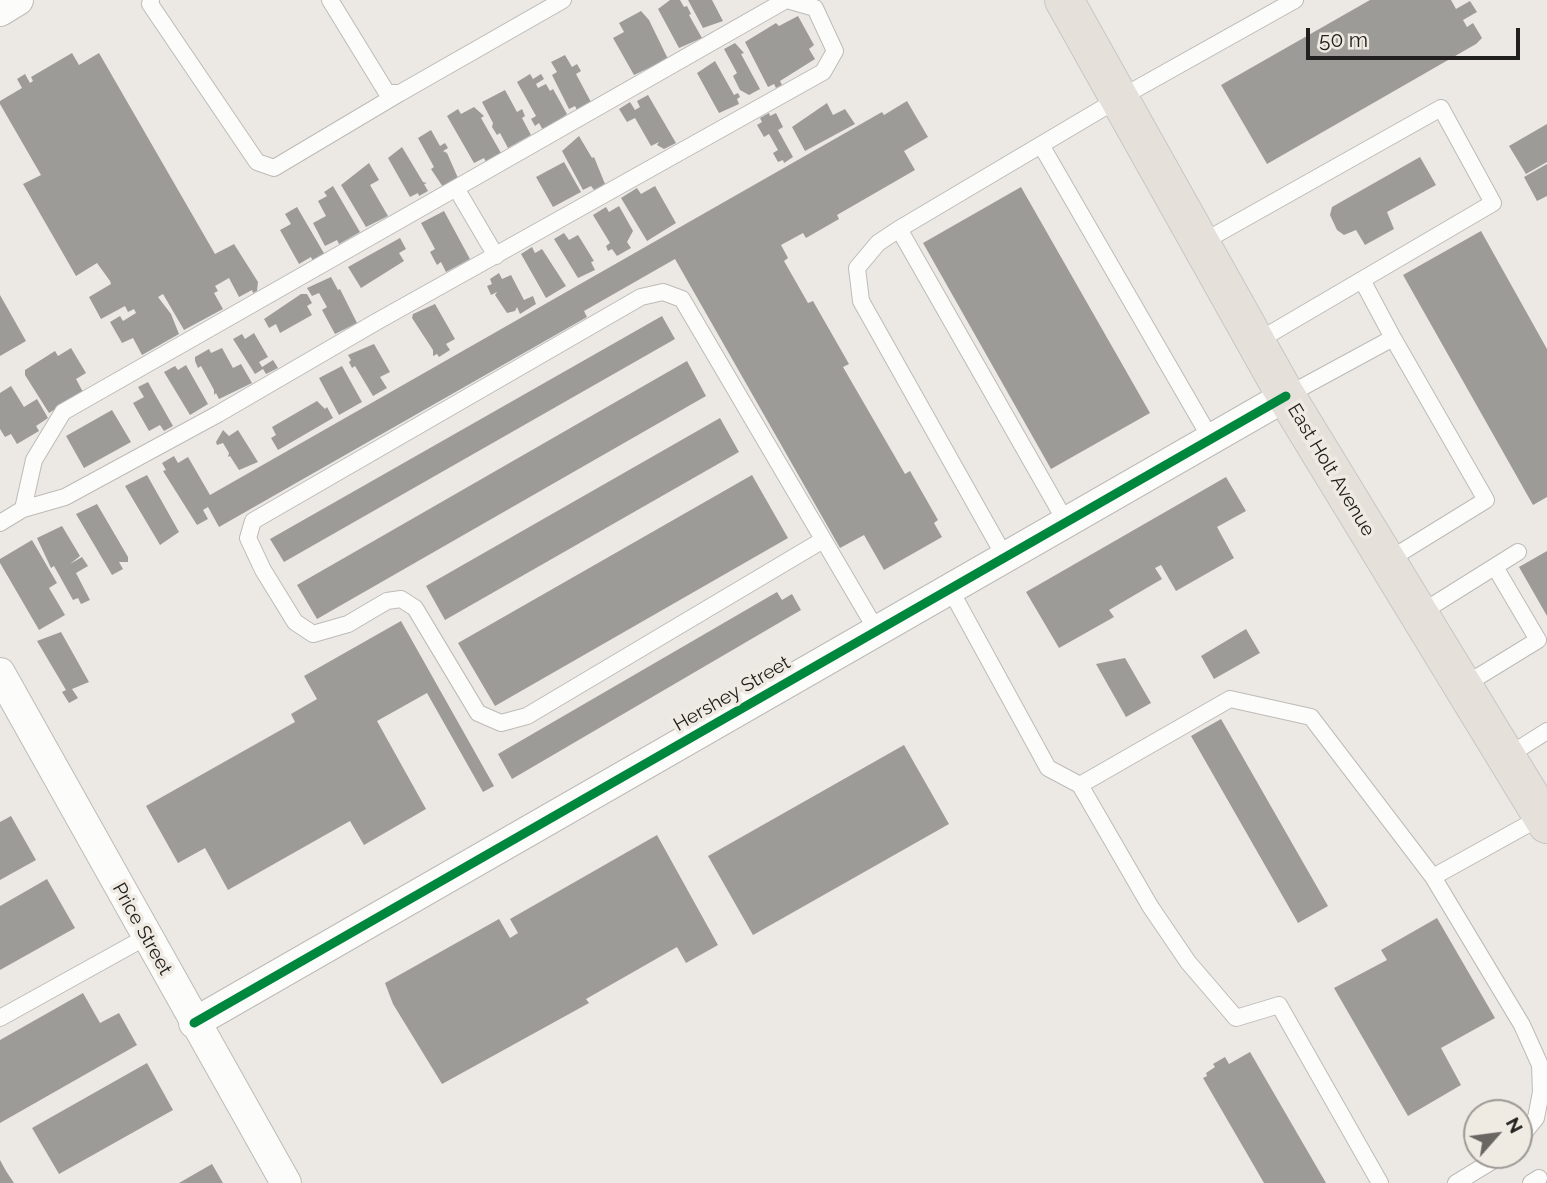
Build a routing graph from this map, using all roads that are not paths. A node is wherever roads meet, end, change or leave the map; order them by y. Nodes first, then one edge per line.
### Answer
1 (18, 0) edge
2 (151, 0) edge
3 (330, 0) edge
4 (563, 0) edge
5 (787, 0) edge
6 (1065, 0) edge
7 (1296, 0) edge
8 (0, 10) edge
9 (400, 93) junction
10 (1120, 99) junction
11 (1041, 145) junction
12 (456, 188) junction
13 (899, 229) junction
14 (1201, 243) junction
15 (496, 256) junction
16 (1362, 280) junction
17 (1393, 338) junction
18 (1256, 342) junction
19 (1286, 396) junction
20 (1211, 439) junction
21 (23, 509) junction
22 (1066, 522) junction
23 (0, 523) edge
24 (823, 540) junction
25 (1518, 552) dead end
26 (1005, 557) junction
27 (1387, 561) junction
28 (1495, 567) junction
29 (950, 589) junction
30 (1419, 614) junction
31 (877, 631) junction
32 (1543, 637) edge
33 (0, 673) edge
34 (1463, 686) junction
35 (1547, 731) edge
36 (1506, 757) junction
37 (1080, 785) junction
38 (1543, 809) edge
39 (1433, 877) junction
40 (146, 937) junction
41 (0, 1018) edge
42 (194, 1023) junction
43 (1533, 1122) edge
44 (1479, 1169) edge
45 (286, 1183) edge
46 (1380, 1183) edge
47 (1456, 1183) edge

1 - 8 street
2 - 9 lane
3 - 9 lane
4 - 9 lane
5 - 12 lane
5 - 15 lane
6 - 10 main road, East Holt Avenue
7 - 10 lane
10 - 11 lane
10 - 14 main road, East Holt Avenue
11 - 13 lane
11 - 20 lane
12 - 15 lane
12 - 21 lane
13 - 22 lane
13 - 26 lane
14 - 16 lane
14 - 18 main road, East Holt Avenue
15 - 21 lane
16 - 17 lane
16 - 18 lane
17 - 19 lane
17 - 27 lane
18 - 19 main road, East Holt Avenue
19 - 20 street, Hershey Street
19 - 27 main road, East Holt Avenue
20 - 22 street, Hershey Street
21 - 23 lane
22 - 26 street, Hershey Street
24 - 24 lane
24 - 31 lane
25 - 28 lane
26 - 29 street, Hershey Street
27 - 30 main road, East Holt Avenue
28 - 30 lane
28 - 32 lane
29 - 31 street, Hershey Street
29 - 37 lane
30 - 34 main road, East Holt Avenue
31 - 42 street, Hershey Street
32 - 34 lane
33 - 40 street, Price Street
34 - 36 main road, East Holt Avenue
35 - 36 lane
36 - 38 main road, East Holt Avenue
37 - 39 lane
37 - 46 lane
38 - 39 lane
39 - 43 lane
40 - 41 lane
40 - 42 street, Price Street
42 - 45 street, Price Street
44 - 47 lane

